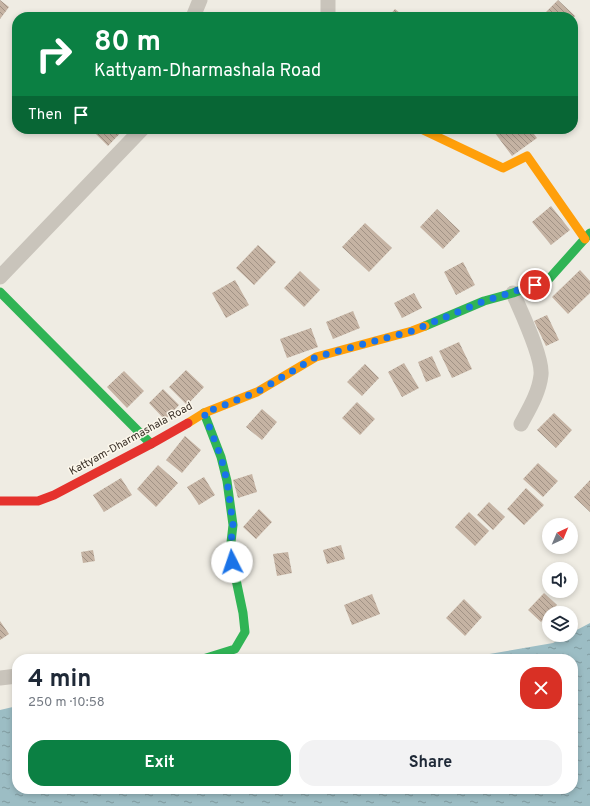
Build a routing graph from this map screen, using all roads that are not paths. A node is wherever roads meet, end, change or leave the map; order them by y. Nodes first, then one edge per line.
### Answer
1 (200, 0) edge
2 (328, 0) edge
3 (195, 12) edge
4 (328, 12) edge
5 (137, 134) edge
6 (432, 134) edge
7 (588, 236) edge
8 (0, 277) edge
9 (0, 292) edge
10 (513, 293) junction
11 (204, 413) junction
12 (521, 424) dead end
13 (151, 444) junction
14 (0, 501) edge
15 (219, 654) edge
16 (12, 677) edge
17 (0, 678) edge

1 - 3 street
2 - 4 street
5 - 8 street
6 - 7 street
7 - 10 street, Kattyam-Dharmashala Road
9 - 13 street
10 - 11 street, Kattyam-Dharmashala Road
10 - 12 street
11 - 13 street, Kattyam-Dharmashala Road
11 - 15 street
13 - 14 street, Kattyam-Dharmashala Road
16 - 17 street

